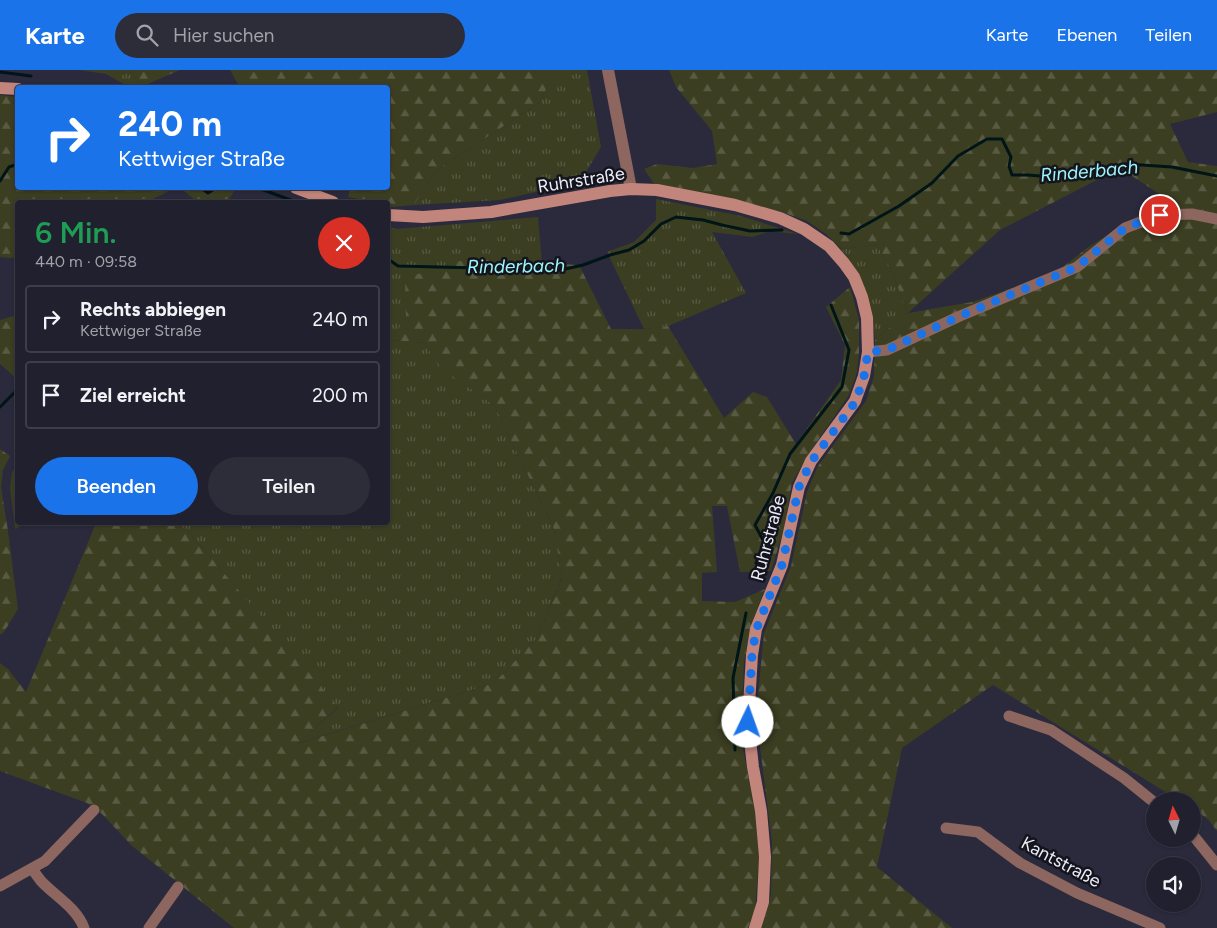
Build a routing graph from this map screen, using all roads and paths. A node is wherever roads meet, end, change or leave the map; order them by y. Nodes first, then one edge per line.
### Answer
1 (608, 70) edge
2 (0, 88) edge
3 (15, 89) edge
4 (631, 189) junction
5 (301, 190) edge
6 (328, 200) edge
7 (390, 215) edge
8 (1217, 218) edge
9 (868, 352) junction
10 (1009, 716) dead end
11 (1146, 796) edge
12 (94, 810) dead end
13 (946, 828) dead end
14 (1201, 845) edge
15 (1217, 865) edge
16 (32, 869) junction
17 (0, 886) edge
18 (178, 886) dead end
19 (84, 928) edge
20 (149, 928) edge
21 (755, 928) edge
22 (1160, 928) edge

1 - 4 street
2 - 3 main road
4 - 7 main road, Ruhrstraße
4 - 9 main road, Ruhrstraße
5 - 6 main road
8 - 9 street
9 - 21 main road, Ruhrstraße
10 - 11 street
12 - 16 street
13 - 22 street, Kantstraße
14 - 15 street
16 - 17 street
16 - 19 street
18 - 20 street

